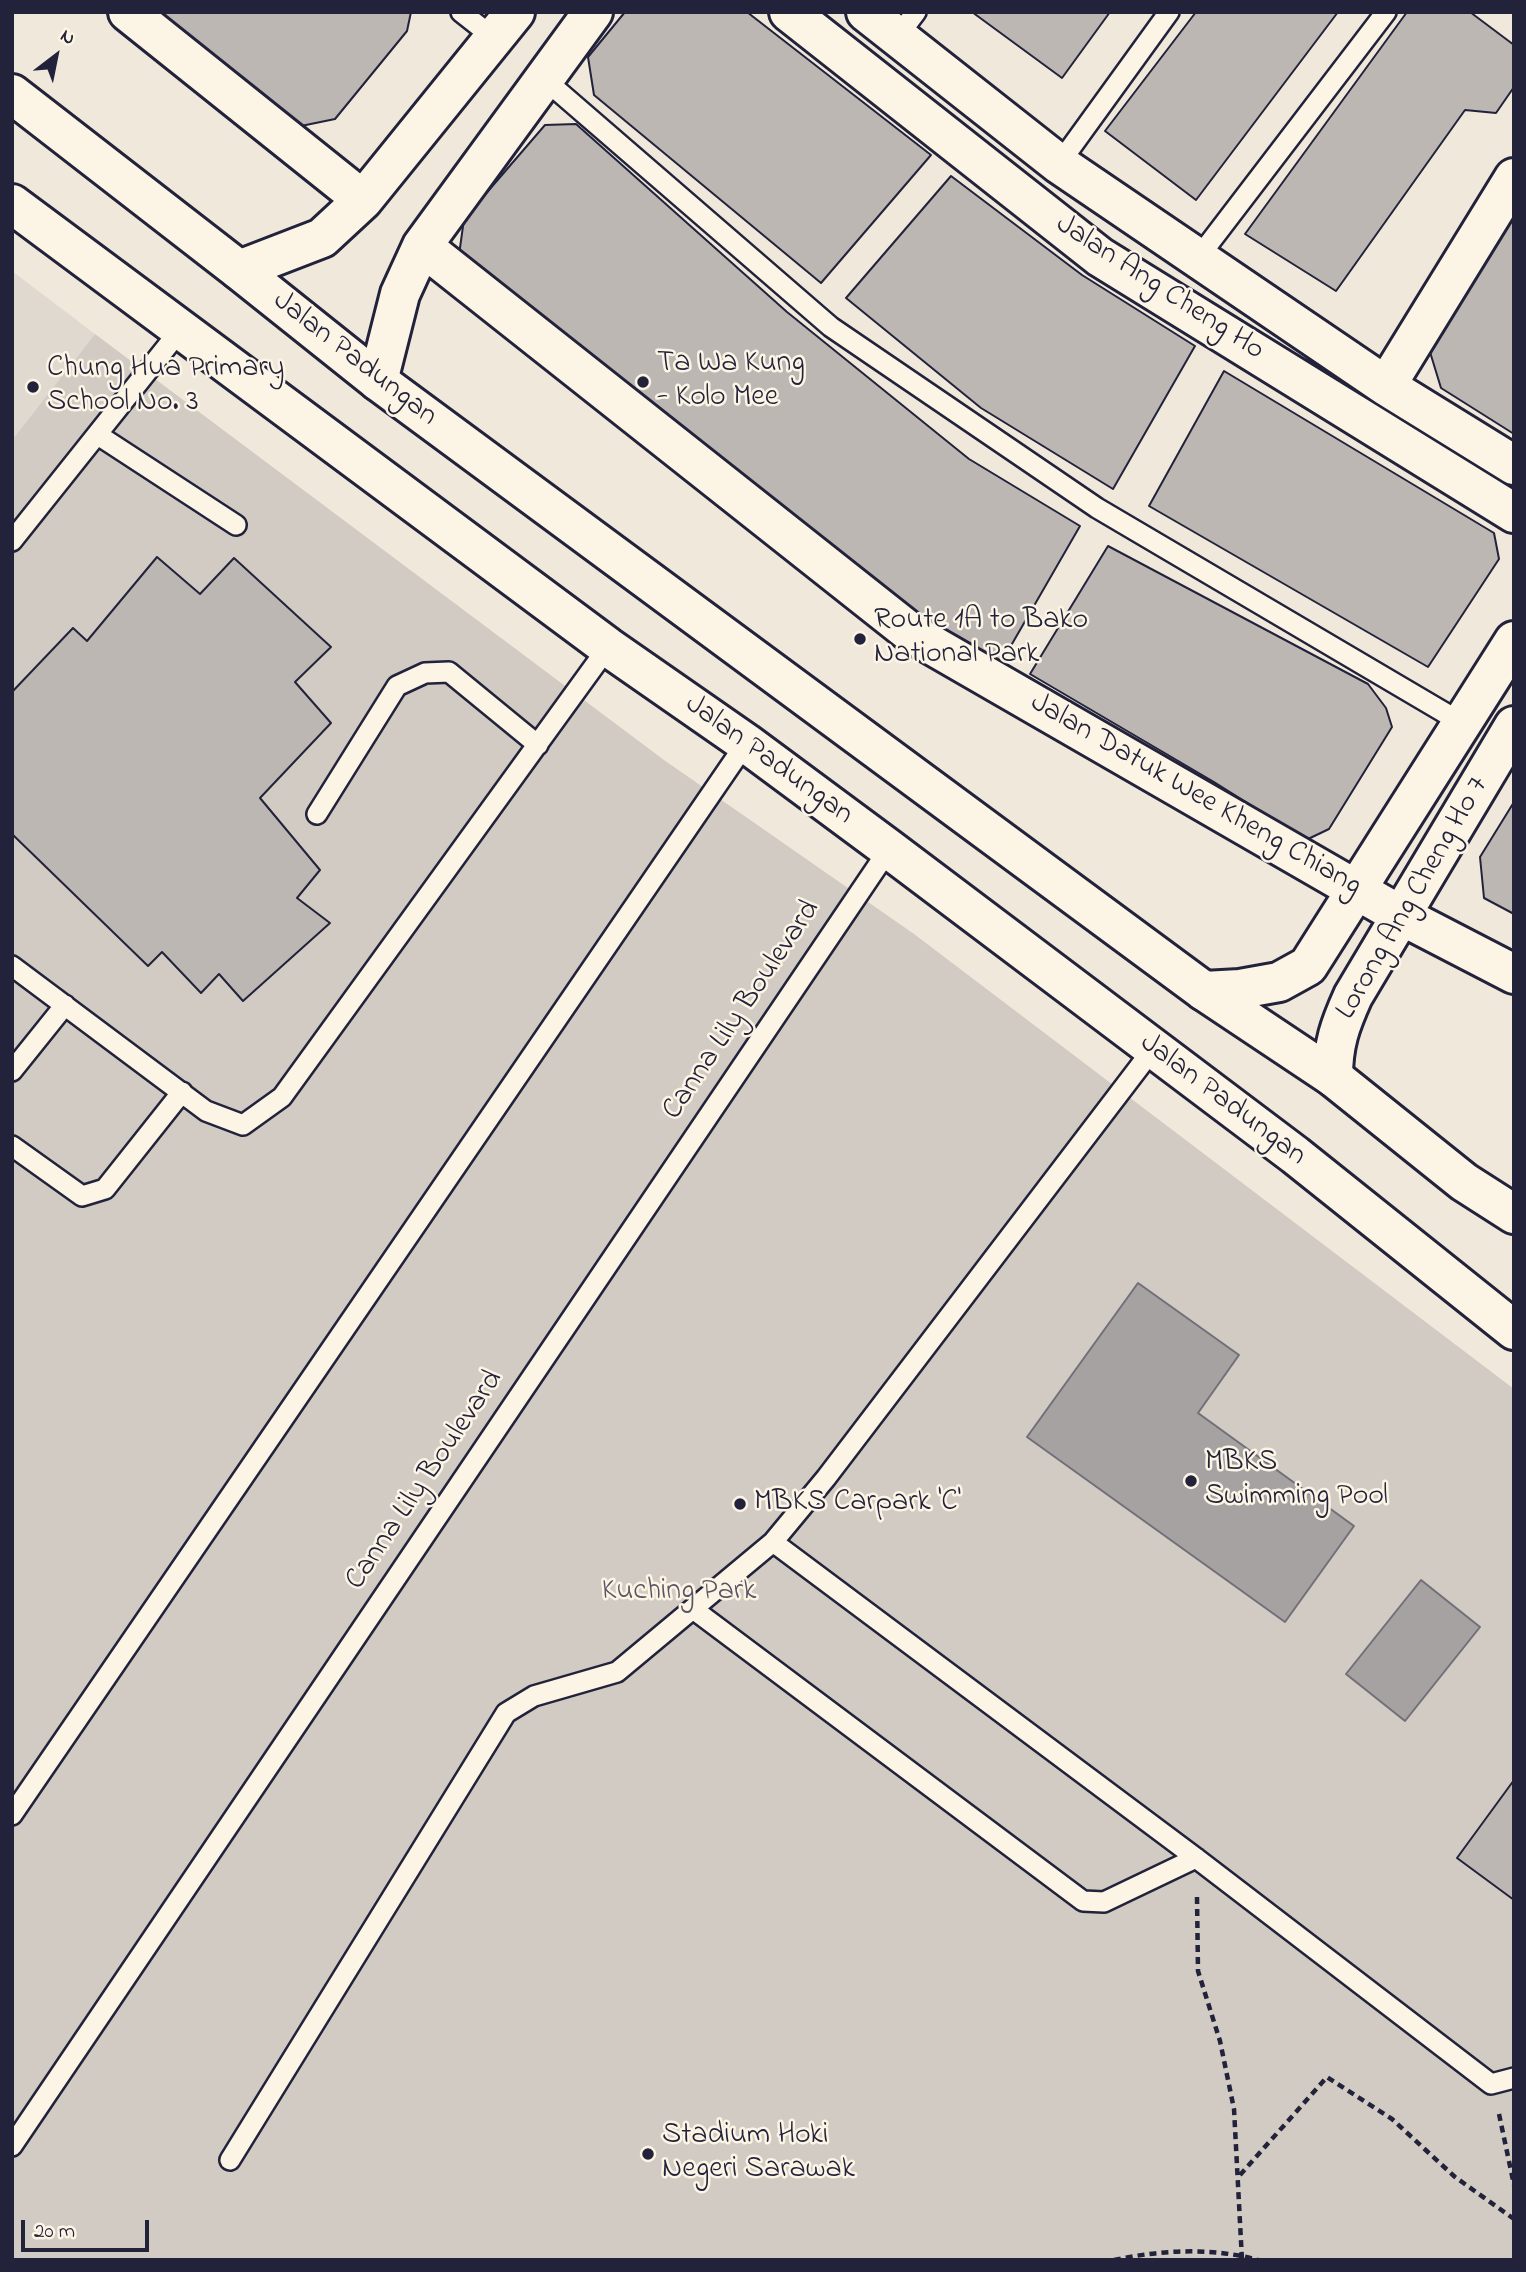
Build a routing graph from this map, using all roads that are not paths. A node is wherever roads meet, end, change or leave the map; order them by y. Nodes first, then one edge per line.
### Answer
1 (128, 12) edge
2 (461, 12) edge
3 (593, 12) edge
4 (789, 12) edge
5 (866, 12) edge
6 (1169, 12) edge
7 (1386, 12) edge
8 (504, 25) edge
9 (906, 25) edge
10 (543, 78) junction
11 (12, 94) edge
12 (1059, 164) junction
13 (1514, 178) edge
14 (363, 200) junction
15 (12, 204) edge
16 (422, 246) junction
17 (1198, 258) junction
18 (239, 270) junction
19 (181, 330) junction
20 (378, 381) junction
21 (1386, 386) junction
22 (98, 435) junction
23 (1514, 465) edge
24 (1514, 513) edge
25 (236, 525) dead end
26 (12, 541) edge
27 (1514, 641) edge
28 (608, 647) junction
29 (1462, 723) junction
30 (1514, 726) edge
31 (746, 743) junction
32 (538, 745) junction
33 (317, 814) dead end
34 (889, 849) junction
35 (1356, 890) junction
36 (1400, 915) junction
37 (12, 966) edge
38 (1514, 974) edge
39 (1203, 991) junction
40 (65, 1005) junction
41 (1153, 1049) junction
42 (12, 1071) edge
43 (1333, 1077) junction
44 (181, 1092) junction
45 (12, 1146) edge
46 (1464, 1182) junction
47 (1514, 1192) edge
48 (1514, 1214) edge
49 (1514, 1330) edge
50 (773, 1542) junction
51 (693, 1609) junction
52 (12, 1815) edge
53 (1196, 1858) junction
54 (1514, 2078) edge
55 (12, 2146) edge
56 (230, 2160) dead end

1 - 14 street
2 - 8 lane
3 - 10 street
4 - 24 street, Jalan Ang Cheng Ho
5 - 9 street, Jalan Ang Cheng Ho
6 - 12 lane
7 - 17 lane
8 - 14 street
9 - 12 street, Jalan Ang Cheng Ho
10 - 16 street
10 - 29 lane
11 - 18 street, Jalan Padungan
12 - 17 street, Jalan Ang Cheng Ho
13 - 21 street
14 - 18 street
15 - 19 street, Jalan Padungan
16 - 20 street
16 - 35 street, Jalan Datuk Wee Kheng Chiang
17 - 21 street, Jalan Ang Cheng Ho
18 - 20 street, Jalan Padungan
19 - 22 lane
19 - 28 street, Jalan Padungan
20 - 39 street, Jalan Padungan
21 - 23 street, Jalan Ang Cheng Ho
22 - 25 lane
22 - 26 lane
27 - 29 street, Lorong Ang Cheng Ho 7
28 - 31 street, Jalan Padungan
28 - 32 lane
29 - 35 street, Lorong Ang Cheng Ho 7
30 - 36 street, Lorong Ang Cheng Ho 7
31 - 34 street, Jalan Padungan
31 - 52 lane
32 - 33 lane
32 - 44 lane
34 - 41 street, Jalan Padungan
34 - 55 lane, Canna Lily Boulevard
35 - 36 street, Jalan Datuk Wee Kheng Chiang
35 - 39 street, Lorong Ang Cheng Ho 7
36 - 38 street, Jalan Datuk Wee Kheng Chiang
36 - 43 street, Lorong Ang Cheng Ho 7
37 - 40 lane
39 - 43 street, Jalan Padungan
40 - 42 lane
40 - 44 lane
41 - 49 street, Jalan Padungan
41 - 50 lane
43 - 46 street, Jalan Padungan
44 - 45 lane
46 - 47 street
46 - 48 street, Jalan Padungan
50 - 51 lane
50 - 53 lane
51 - 53 lane
51 - 56 lane
53 - 54 lane

